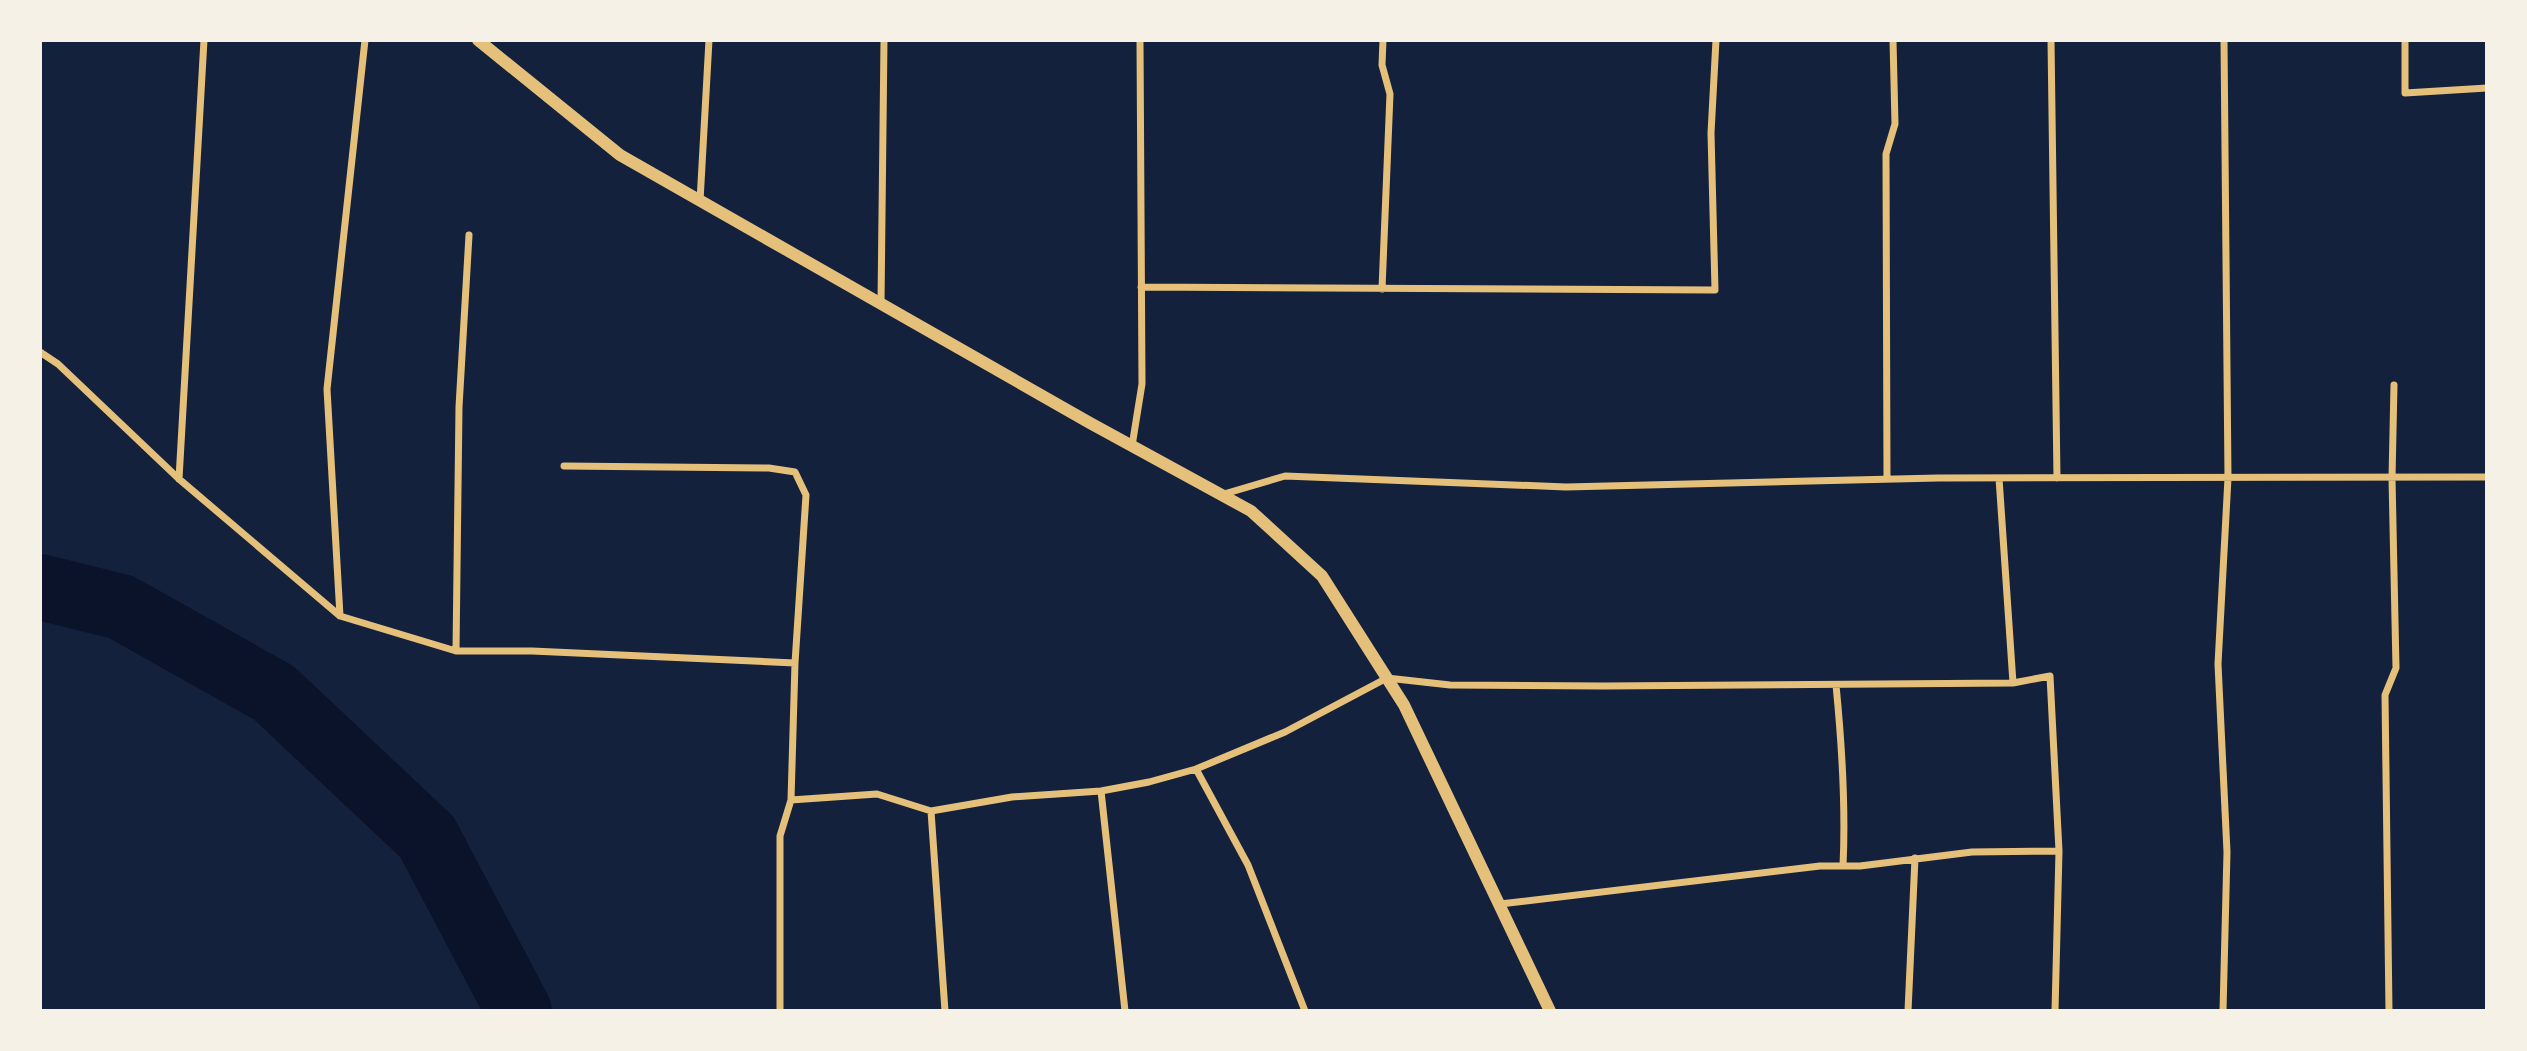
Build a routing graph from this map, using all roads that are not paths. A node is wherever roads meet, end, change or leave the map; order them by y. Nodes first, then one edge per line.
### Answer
1 (204, 40) edge
2 (365, 40) edge
3 (478, 40) edge
4 (709, 40) edge
5 (884, 40) edge
6 (1140, 40) edge
7 (1383, 40) edge
8 (1716, 40) edge
9 (1893, 40) edge
10 (2051, 40) edge
11 (2224, 40) edge
12 (2405, 40) edge
13 (2487, 88) edge
14 (700, 201) junction
15 (469, 235) dead end
16 (1141, 287) junction
17 (1382, 289) junction
18 (881, 303) junction
19 (40, 352) edge
20 (2394, 385) dead end
21 (1132, 446) junction
22 (564, 466) dead end
23 (1999, 478) junction
24 (2057, 478) junction
25 (2228, 478) junction
26 (2392, 478) junction
27 (2487, 478) edge
28 (179, 479) junction
29 (1887, 480) junction
30 (1222, 495) junction
31 (340, 617) junction
32 (456, 651) junction
33 (795, 663) junction
34 (1387, 678) junction
35 (2013, 683) junction
36 (1836, 685) junction
37 (1196, 769) junction
38 (1101, 791) junction
39 (791, 800) junction
40 (931, 811) junction
41 (2059, 851) junction
42 (1915, 858) junction
43 (1843, 866) junction
44 (1500, 904) junction
45 (780, 1011) edge
46 (946, 1011) edge
47 (1125, 1011) edge
48 (1305, 1011) edge
49 (1550, 1011) edge
50 (1908, 1011) edge
51 (2055, 1011) edge
52 (2223, 1011) edge
53 (2389, 1011) edge

1 - 28 street
2 - 31 street
3 - 14 street
4 - 14 street
5 - 18 street
6 - 16 street
7 - 17 street
8 - 17 street
9 - 29 street
10 - 24 street
11 - 25 street
12 - 13 street
14 - 18 street
15 - 32 street
16 - 17 street
16 - 21 street
18 - 21 street
19 - 28 street
20 - 26 street
21 - 30 street
22 - 33 street
23 - 24 street
23 - 29 street
23 - 35 street
24 - 25 street
25 - 26 street
25 - 52 street
26 - 27 street
26 - 53 street
28 - 31 street
29 - 30 street
30 - 34 street
31 - 32 street
32 - 33 street
33 - 39 street
34 - 36 street
34 - 37 street
34 - 44 street
35 - 36 street
35 - 41 street
36 - 43 street
37 - 38 street
37 - 48 street
38 - 40 street
38 - 47 street
39 - 40 street
39 - 45 street
40 - 46 street
41 - 42 street
41 - 51 street
42 - 43 street
42 - 50 street
43 - 44 street
44 - 49 street

